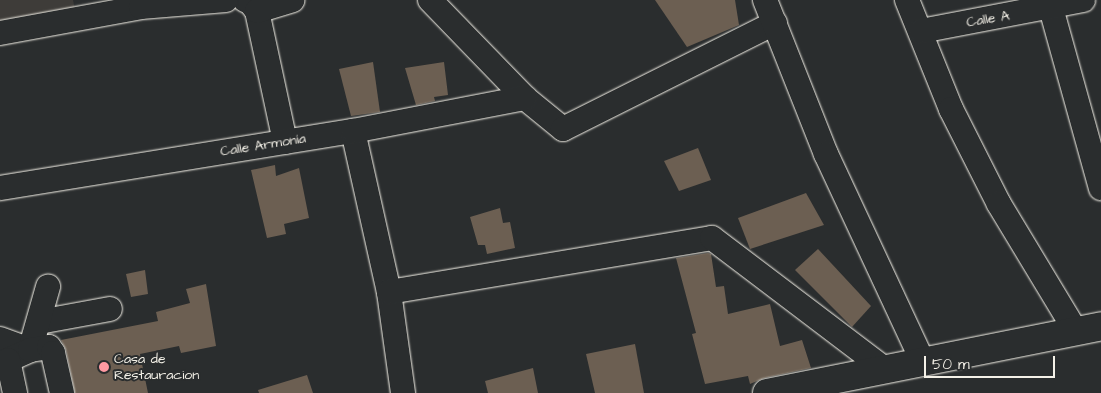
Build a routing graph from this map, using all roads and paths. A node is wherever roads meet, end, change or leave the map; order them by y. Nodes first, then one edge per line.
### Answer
1 (226, 0) edge
2 (292, 0) edge
3 (430, 0) edge
4 (765, 0) edge
5 (907, 0) edge
6 (1083, 0) edge
7 (142, 4) edge
8 (251, 5) edge
9 (1051, 8) junction
10 (775, 23) junction
11 (921, 31) junction
12 (0, 33) edge
13 (526, 98) junction
14 (353, 131) junction
15 (285, 142) junction
16 (0, 188) edge
17 (1101, 188) edge
18 (48, 287) dead end
19 (390, 292) junction
20 (110, 310) dead end
21 (39, 322) junction
22 (1088, 328) edge
23 (30, 350) junction
24 (3, 354) edge
25 (923, 362) junction
26 (886, 370) junction
27 (796, 390) edge
28 (15, 393) edge
29 (62, 393) edge
30 (403, 393) edge
31 (767, 393) edge

1 - 7 street
2 - 8 street
3 - 13 street
4 - 10 street
5 - 11 street
6 - 9 street, Calle A
7 - 12 street
8 - 15 street
9 - 11 street, Calle A
9 - 17 street
10 - 13 street
10 - 25 street
11 - 22 street
13 - 14 street, Calle Armonía
14 - 15 street, Calle Armonía
14 - 19 street
15 - 16 street, Calle Armonía
18 - 21 street
19 - 26 street
19 - 30 street
20 - 21 street
21 - 23 street
22 - 25 main road
23 - 24 street
23 - 29 street
24 - 28 street
25 - 26 main road
26 - 27 main road
27 - 31 main road

